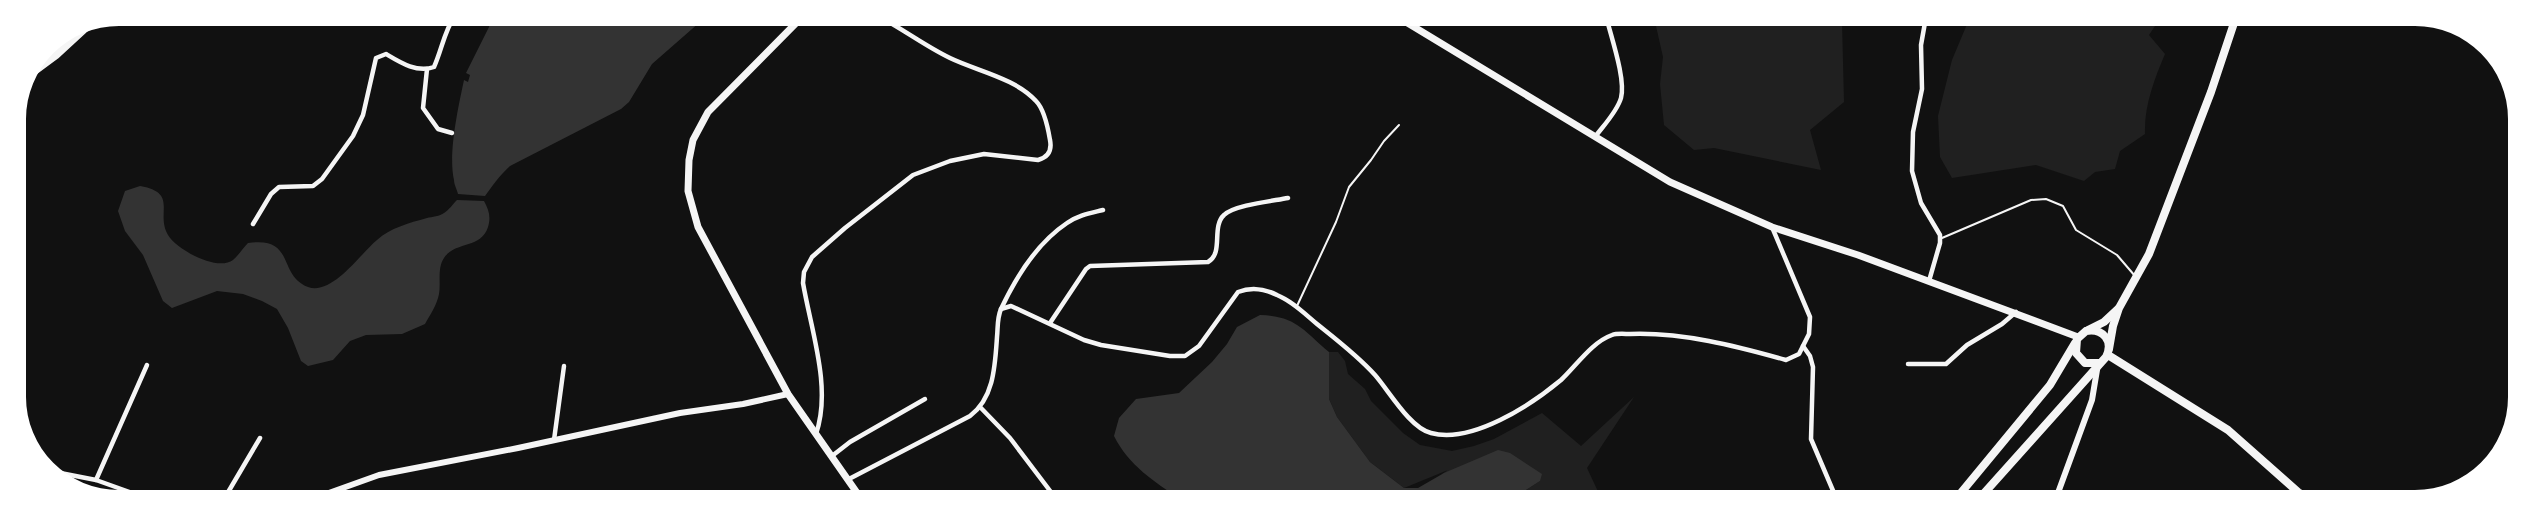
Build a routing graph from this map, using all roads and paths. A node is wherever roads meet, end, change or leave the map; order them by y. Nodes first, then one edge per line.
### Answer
1 (449, 26) edge
2 (793, 26) edge
3 (895, 26) edge
4 (1412, 26) edge
5 (1608, 26) edge
6 (1924, 26) edge
7 (2233, 26) edge
8 (76, 36) edge
9 (53, 53) edge
10 (56, 55) junction
11 (43, 65) edge
12 (427, 69) junction
13 (1400, 125) dead end
14 (452, 133) dead end
15 (1595, 137) junction
16 (1288, 198) dead end
17 (1103, 210) dead end
18 (253, 224) dead end
19 (1772, 227) junction
20 (1940, 238) junction
21 (2137, 278) junction
22 (1929, 281) junction
23 (1296, 307) junction
24 (2119, 308) junction
25 (1001, 309) junction
26 (2016, 312) junction
27 (1050, 323) junction
28 (2086, 331) junction
29 (2077, 340) junction
30 (1803, 346) junction
31 (2108, 352) junction
32 (2098, 363) junction
33 (1908, 364) dead end
34 (147, 365) dead end
35 (564, 366) dead end
36 (788, 394) junction
37 (926, 399) dead end
38 (981, 408) junction
39 (816, 435) junction
40 (260, 438) dead end
41 (554, 440) junction
42 (832, 456) junction
43 (67, 474) edge
44 (849, 479) junction
45 (96, 480) junction
46 (124, 490) edge
47 (229, 490) edge
48 (337, 490) edge
49 (856, 490) edge
50 (1049, 490) edge
51 (1833, 490) edge
52 (1963, 490) edge
53 (1987, 490) edge
54 (2059, 490) edge
55 (2296, 490) edge

1 - 12 street
2 - 36 main road
3 - 39 street
4 - 15 main road
5 - 15 street
6 - 20 street
7 - 21 main road
8 - 10 main road
9 - 10 street
10 - 11 main road
12 - 14 street
12 - 18 street
13 - 23 lane
15 - 19 main road
16 - 27 street
17 - 25 street
19 - 22 main road
19 - 30 street
20 - 21 lane
20 - 22 street
21 - 24 main road
22 - 26 main road
23 - 27 street
23 - 30 street
24 - 28 main road
24 - 31 main road
25 - 27 street
25 - 38 street
26 - 29 main road
26 - 33 street
28 - 29 main road
28 - 31 main road
29 - 32 main road
29 - 52 main road
30 - 51 street
31 - 32 main road
31 - 55 main road
32 - 53 main road
32 - 54 street
34 - 45 street
35 - 41 street
36 - 39 main road
36 - 41 street
37 - 42 street
38 - 44 street
38 - 50 street
39 - 42 main road
40 - 47 street
41 - 48 street
42 - 44 main road
43 - 45 street
44 - 49 main road
45 - 46 street

